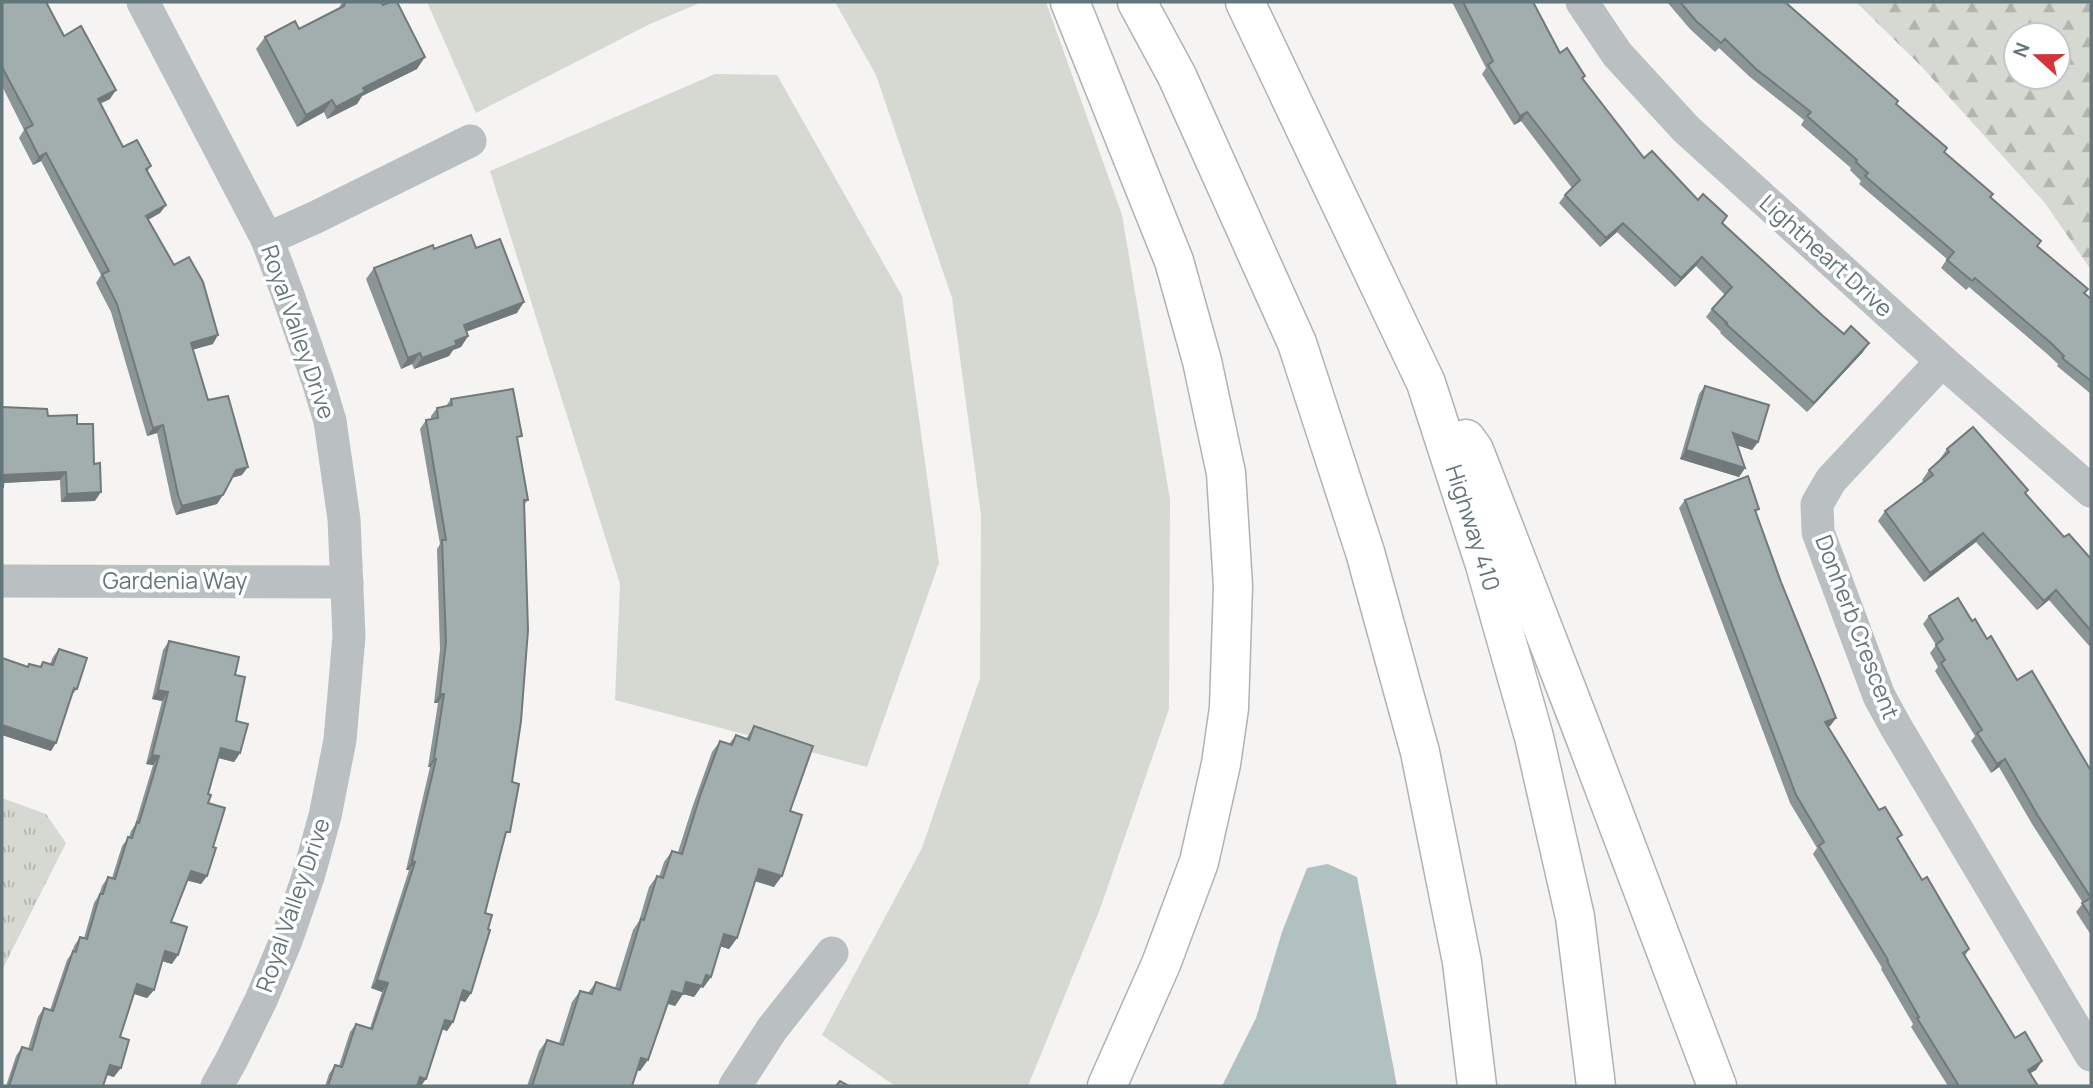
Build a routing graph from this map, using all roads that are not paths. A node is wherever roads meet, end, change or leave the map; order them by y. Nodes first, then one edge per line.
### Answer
1 (143, 2) edge
2 (1070, 2) edge
3 (1138, 2) edge
4 (1245, 2) edge
5 (1582, 2) edge
6 (470, 141) dead end
7 (267, 239) junction
8 (1942, 361) junction
9 (1426, 383) junction
10 (2091, 491) edge
11 (2, 581) edge
12 (347, 582) junction
13 (832, 953) dead end
14 (2091, 1055) edge
15 (217, 1086) edge
16 (735, 1086) edge
17 (1107, 1086) edge
18 (1477, 1086) edge
19 (1596, 1086) edge
20 (1717, 1086) edge

1 - 7 street, Royal Valley Drive
2 - 17 highway
3 - 18 highway
4 - 9 highway, Highway 410
5 - 8 street, Lightheart Drive
6 - 7 street
7 - 12 street, Royal Valley Drive
8 - 10 street, Lightheart Drive
8 - 14 street, Donherb Crescent
9 - 19 highway, Highway 410
9 - 20 highway
11 - 12 street, Gardenia Way
12 - 15 street, Royal Valley Drive
13 - 16 street

